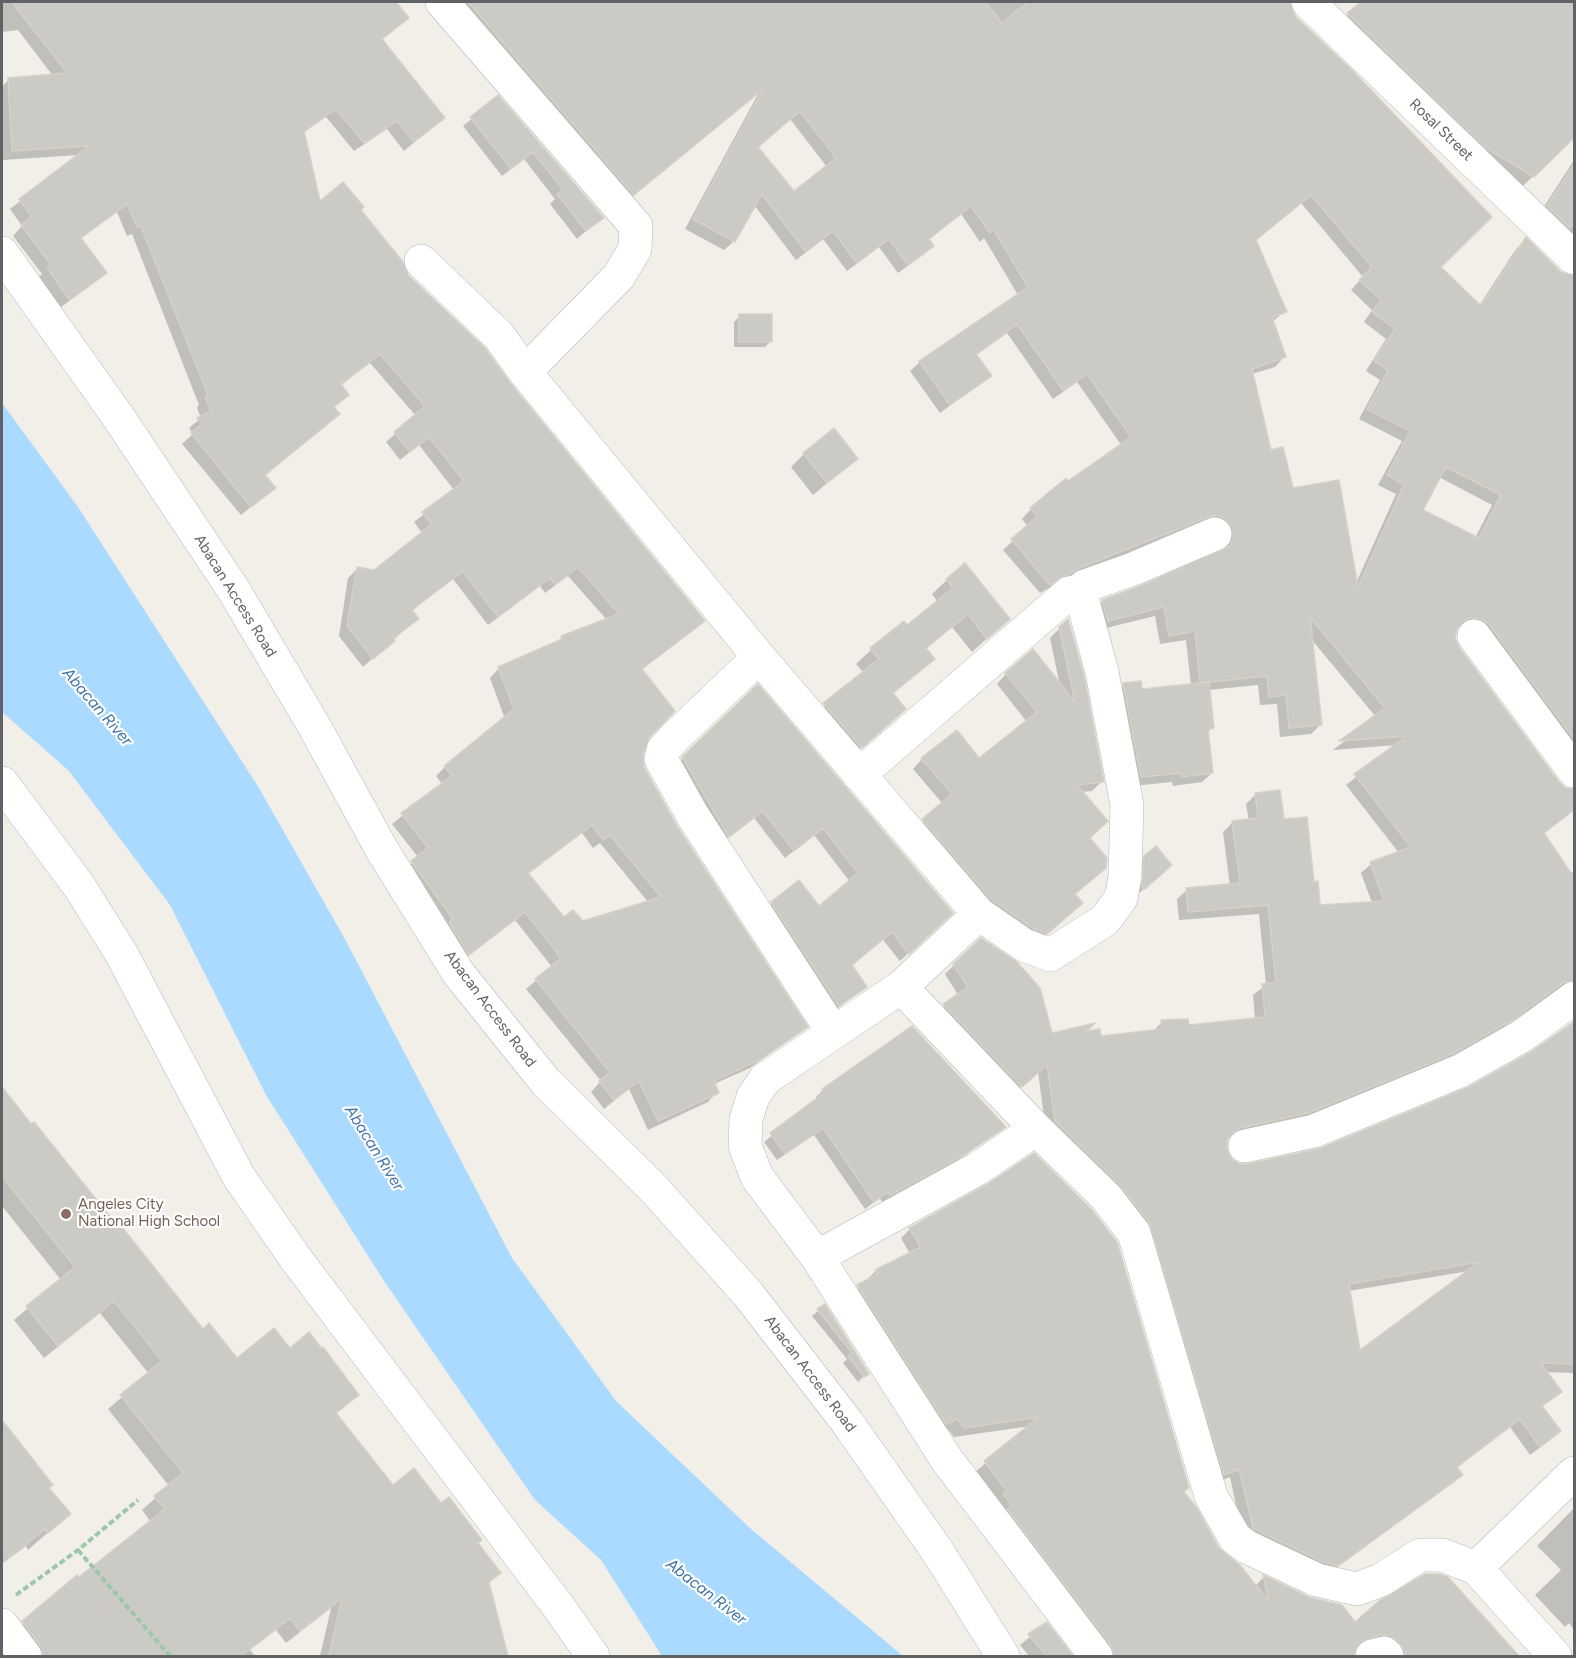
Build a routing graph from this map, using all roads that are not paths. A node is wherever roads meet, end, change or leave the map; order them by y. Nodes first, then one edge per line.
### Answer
1 (442, 2) edge
2 (1308, 2) edge
3 (2, 253) edge
4 (1575, 258) edge
5 (421, 261) dead end
6 (525, 372) junction
7 (1215, 534) dead end
8 (1080, 591) junction
9 (1474, 636) dead end
10 (759, 657) junction
11 (1575, 771) edge
12 (858, 775) junction
13 (2, 783) edge
14 (980, 914) junction
15 (901, 987) junction
16 (1575, 998) edge
17 (833, 1032) junction
18 (1036, 1129) junction
19 (1245, 1146) dead end
20 (817, 1257) junction
21 (1575, 1473) edge
22 (1486, 1557) junction
23 (6, 1612) edge
24 (1543, 1652) edge
25 (25, 1656) edge
26 (593, 1656) edge
27 (1003, 1656) edge
28 (1096, 1656) edge
29 (1372, 1656) edge
30 (1387, 1656) edge

1 - 6 street
2 - 4 street, Rosal Street
3 - 27 street, Abacan Access Road
5 - 6 street
6 - 10 street
7 - 8 street
8 - 12 street
8 - 14 street
9 - 11 street
10 - 12 street
10 - 17 street
12 - 14 street
13 - 26 street
14 - 15 street
15 - 17 street
15 - 18 street
16 - 19 street
17 - 20 street
18 - 20 street
18 - 22 street
20 - 28 street
21 - 22 street
22 - 24 street
23 - 25 street
29 - 30 street

